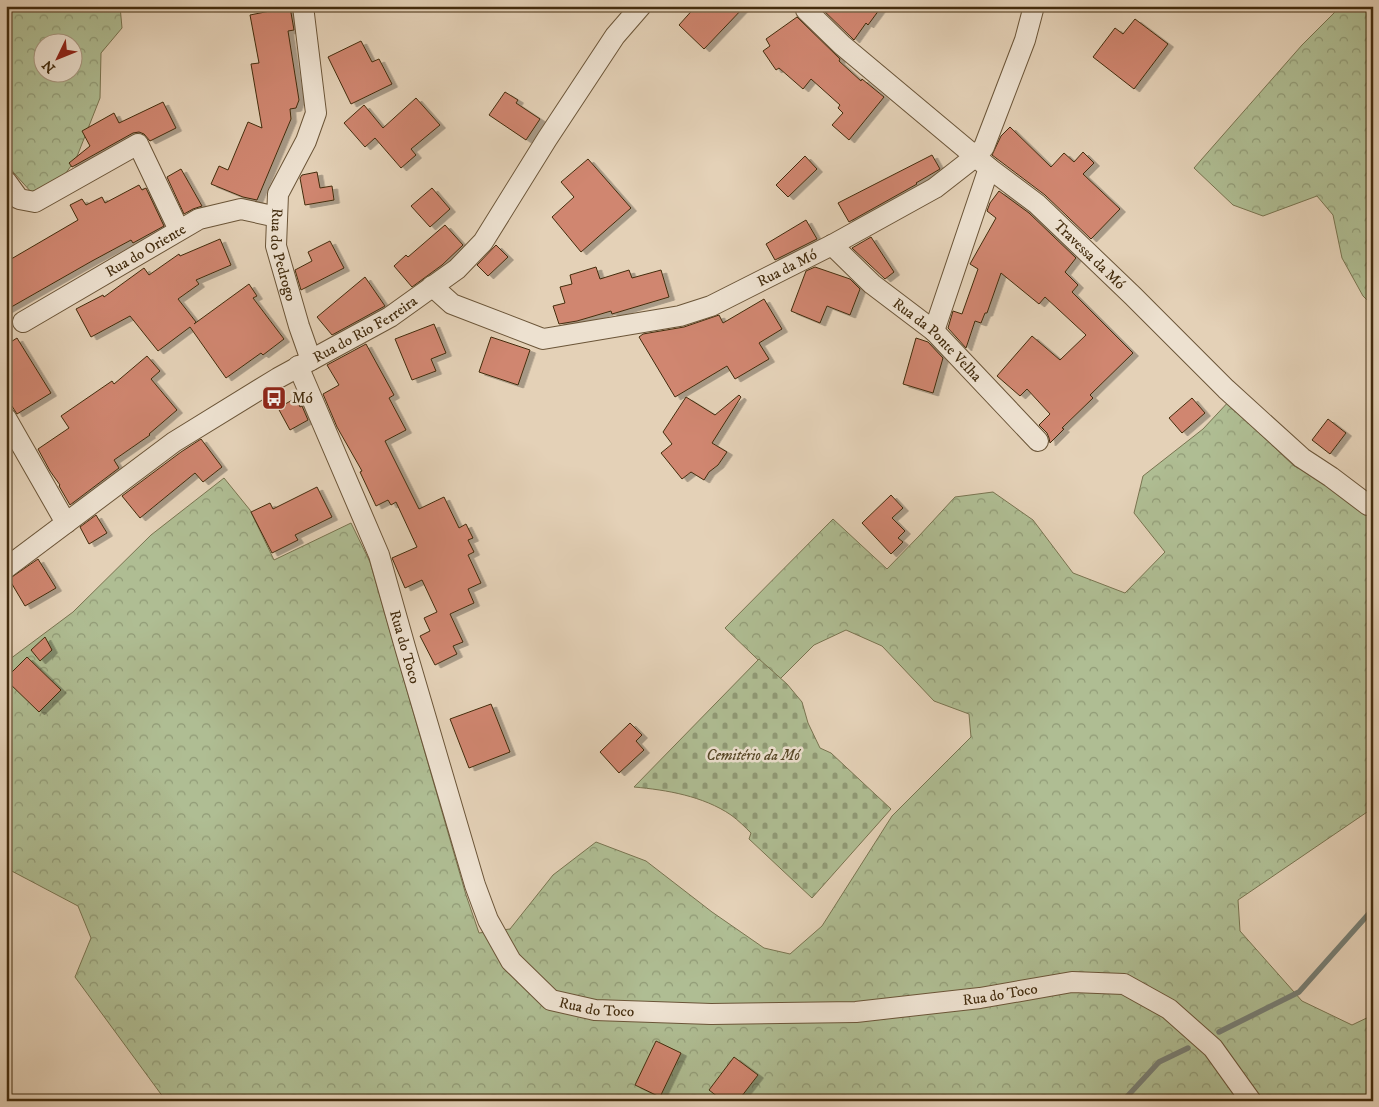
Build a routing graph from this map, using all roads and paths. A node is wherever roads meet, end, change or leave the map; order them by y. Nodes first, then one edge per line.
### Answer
1 (303, 6) edge
2 (642, 6) edge
3 (1034, 6) edge
4 (806, 10) dead end
5 (983, 162) junction
6 (6, 181) edge
7 (278, 218) junction
8 (179, 230) junction
9 (832, 245) junction
10 (432, 286) junction
11 (23, 322) dead end
12 (934, 331) junction
13 (305, 363) junction
14 (6, 418) edge
15 (1038, 441) dead end
16 (6, 443) edge
17 (30, 458) junction
18 (1368, 505) dead end
19 (66, 523) junction
20 (6, 568) edge
21 (1251, 1101) edge

1 - 7 street, Rua do Pedrogo
2 - 10 street, Rua do Rio Ferreira
3 - 5 street, Rua da Mó
4 - 5 street, Travessa da Mó
5 - 9 street, Rua da Mó
5 - 12 street
5 - 18 street, Travessa da Mó
6 - 8 street
7 - 8 street, Rua do Oriente
7 - 13 street, Rua do Pedrogo
8 - 11 street, Rua do Oriente
9 - 10 street, Rua da Mó
9 - 12 street, Rua da Ponte Velha
10 - 13 street, Rua do Rio Ferreira
12 - 15 street, Rua da Ponte Velha
13 - 19 street, Rua do Rio Ferreira
13 - 21 street, Rua do Toco
14 - 17 street
16 - 17 street
17 - 19 street
19 - 20 street, Rua do Rio Ferreira

